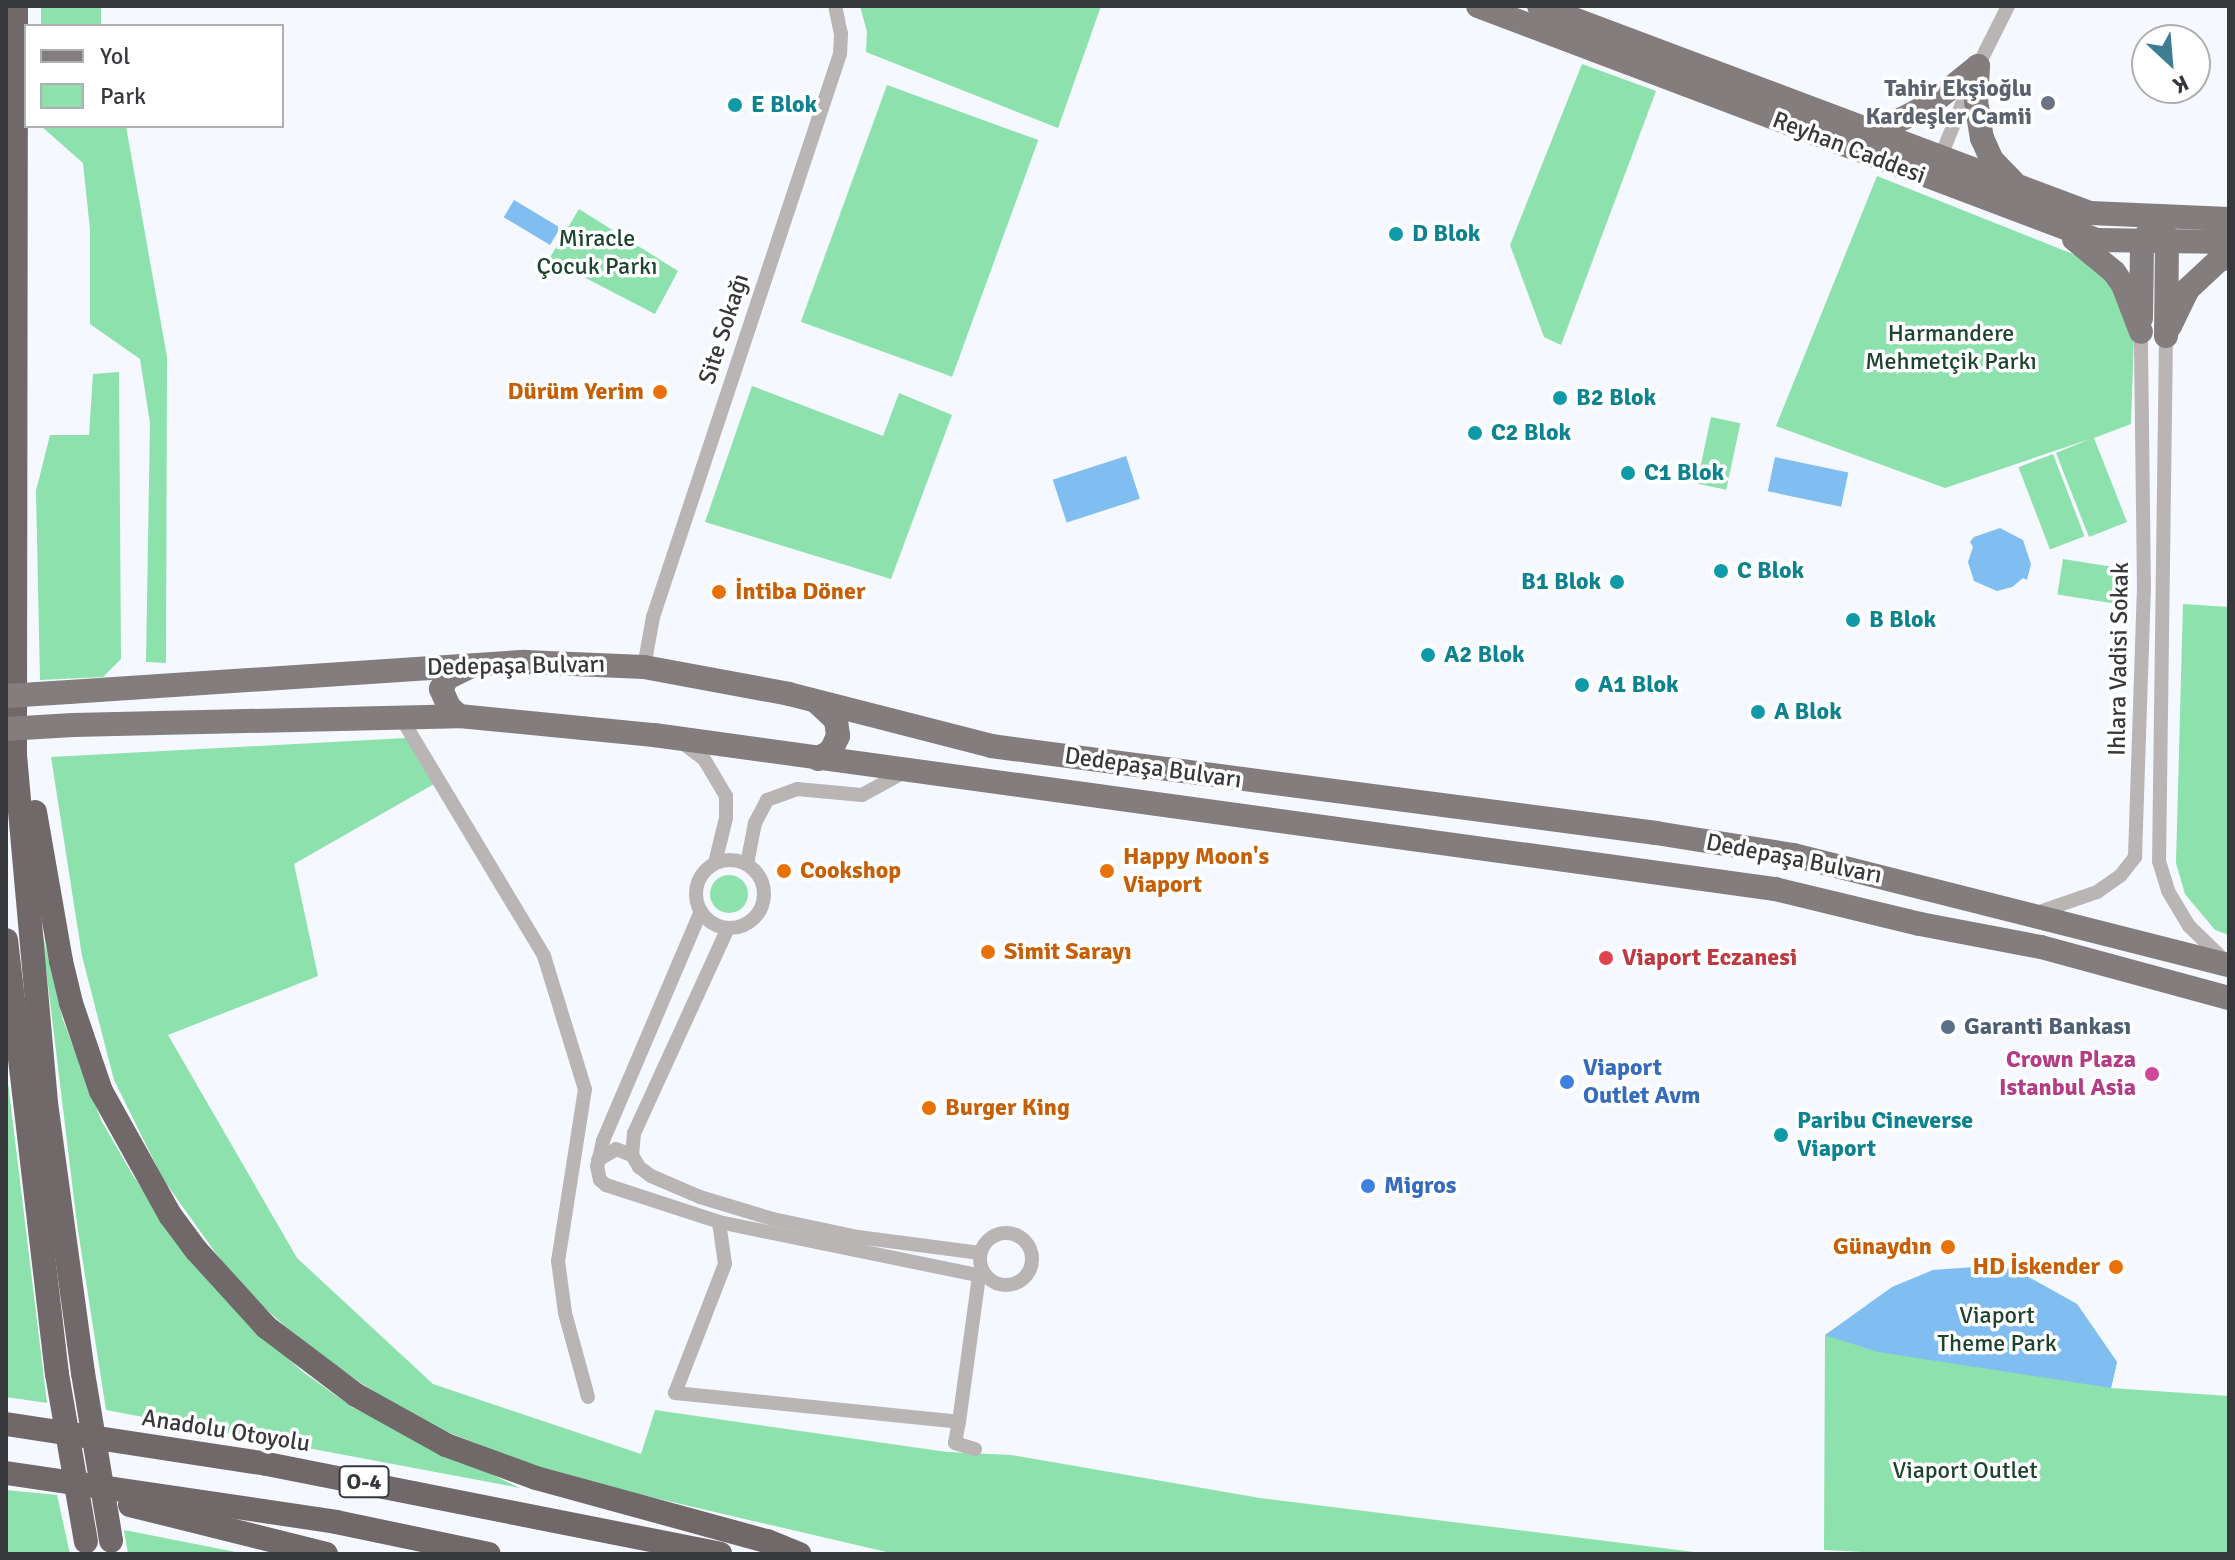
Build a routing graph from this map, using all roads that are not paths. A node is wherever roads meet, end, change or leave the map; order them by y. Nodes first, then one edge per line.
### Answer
1 (16, 6) edge
2 (835, 6) edge
3 (1478, 6) edge
4 (1539, 6) edge
5 (2008, 6) edge
6 (1978, 66) junction
7 (1870, 130) junction
8 (1935, 168) junction
9 (2017, 186) junction
10 (2158, 217) junction
11 (2229, 219) edge
12 (2058, 227) junction
13 (2167, 241) junction
14 (2229, 242) edge
15 (2142, 243) junction
16 (2229, 256) edge
17 (2141, 332) junction
18 (2166, 336) junction
19 (18, 639) junction
20 (475, 665) junction
21 (644, 667) junction
22 (6, 696) edge
23 (818, 703) junction
24 (400, 716) junction
25 (459, 716) junction
26 (6, 729) edge
27 (676, 739) junction
28 (818, 759) junction
29 (906, 771) junction
30 (715, 863) junction
31 (747, 864) junction
32 (701, 911) junction
33 (2024, 914) junction
34 (728, 928) junction
35 (6, 940) edge
36 (2229, 964) edge
37 (2229, 998) edge
38 (598, 1160) junction
39 (636, 1161) junction
40 (622, 1189) junction
41 (719, 1222) junction
42 (980, 1253) junction
43 (982, 1276) junction
44 (588, 1397) dead end
45 (959, 1422) junction
46 (6, 1424) edge
47 (975, 1449) dead end
48 (17, 1474) edge
49 (100, 1548) edge
50 (326, 1554) edge
51 (489, 1554) edge
52 (720, 1554) edge
53 (800, 1554) edge

1 - 19 highway
2 - 21 street, Site Sokağı
3 - 8 main road, Reyhan Caddesi
4 - 7 main road, Reyhan Caddesi
5 - 6 street
6 - 7 main road
6 - 8 street
6 - 9 main road
7 - 8 main road, Reyhan Caddesi
8 - 9 main road, Reyhan Caddesi
8 - 12 main road, Reyhan Caddesi
9 - 10 main road, Reyhan Caddesi
10 - 11 main road, Reyhan Caddesi
10 - 13 main road
10 - 15 main road
12 - 15 main road, Reyhan Caddesi
12 - 17 main road
13 - 14 main road, Reyhan Caddesi
13 - 15 main road, Reyhan Caddesi
13 - 18 main road
15 - 17 main road
16 - 18 main road
17 - 33 street, Ihlara Vadisi Sokak
18 - 36 street
19 - 49 highway, bridge
19 - 53 highway
20 - 21 main road, Dedepaşa Bulvarı
20 - 22 main road, Dedepaşa Bulvarı, bridge
20 - 25 main road
21 - 23 main road, Dedepaşa Bulvarı
23 - 28 main road
23 - 33 main road, Dedepaşa Bulvarı
24 - 25 main road, Dedepaşa Bulvarı
24 - 26 main road, Dedepaşa Bulvarı, bridge
24 - 44 street
25 - 27 main road, Dedepaşa Bulvarı
27 - 28 main road, Dedepaşa Bulvarı
27 - 30 street
28 - 29 main road, Dedepaşa Bulvarı
29 - 31 street
29 - 37 main road, Dedepaşa Bulvarı
30 - 31 street
30 - 32 street
31 - 34 street
32 - 34 street
32 - 38 street
33 - 36 main road, Dedepaşa Bulvarı
34 - 39 street
35 - 49 highway, bridge
38 - 39 street
38 - 40 street
39 - 40 street
39 - 42 street
40 - 41 street
41 - 43 street
41 - 45 street
42 - 43 street
42 - 43 street
43 - 45 street
45 - 47 street
46 - 52 highway, Anadolu Otoyolu / O-4
48 - 50 highway
48 - 51 highway, O-4

